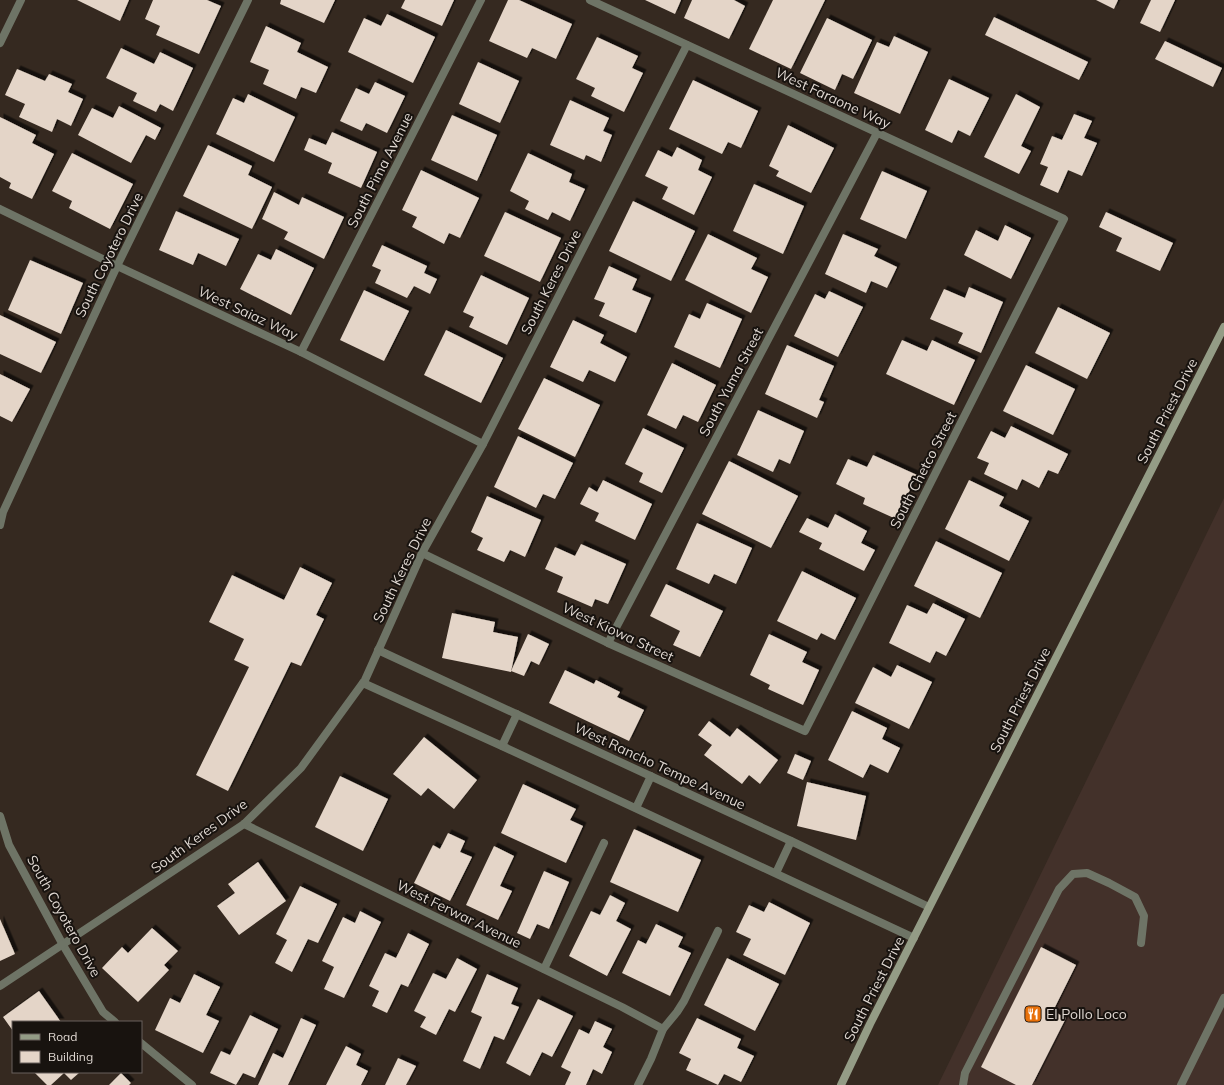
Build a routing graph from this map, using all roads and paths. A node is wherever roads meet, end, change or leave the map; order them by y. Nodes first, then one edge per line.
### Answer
1 (21, 0) edge
2 (248, 0) edge
3 (481, 0) edge
4 (590, 0) edge
5 (0, 43) edge
6 (687, 45) junction
7 (877, 133) junction
8 (0, 209) edge
9 (1064, 219) joint
10 (117, 266) junction
11 (1224, 327) edge
12 (302, 352) junction
13 (483, 444) junction
14 (0, 525) edge
15 (422, 553) junction
16 (608, 643) junction
17 (378, 650) junction
18 (363, 683) junction
19 (517, 714) junction
20 (805, 731) joint
21 (502, 746) junction
22 (651, 776) junction
23 (636, 808) junction
24 (0, 816) edge
25 (244, 824) junction
26 (791, 841) junction
27 (604, 843) dead end
28 (776, 873) junction
29 (929, 907) junction
30 (718, 931) dead end
31 (914, 938) junction
32 (1141, 943) dead end
33 (63, 945) junction
34 (544, 969) junction
35 (0, 986) edge
36 (1224, 998) edge
37 (115, 1021) edge
38 (663, 1029) junction
39 (142, 1044) edge
40 (192, 1085) edge
41 (638, 1085) edge
42 (841, 1085) edge
43 (963, 1085) edge
44 (1181, 1085) edge

1 - 5 street
2 - 10 street, South Coyotero Drive
3 - 12 street, South Pima Avenue
4 - 6 street, West Faraone Way
6 - 7 street, West Faraone Way
6 - 13 street, South Keres Drive
7 - 9 street, West Faraone Way
7 - 16 street, South Yuma Street
8 - 10 street, West Saiaz Way
9 - 20 street, South Chetco Street
10 - 12 street, West Saiaz Way
10 - 14 street, South Coyotero Drive
11 - 29 main road, South Priest Drive
12 - 13 street, West Saiaz Way
13 - 15 street, South Keres Drive
15 - 16 street, West Kiowa Street
15 - 17 street, South Keres Drive
16 - 20 street, West Kiowa Street
17 - 18 street, South Keres Drive
17 - 19 street, West Rancho Tempe Avenue
18 - 21 street
18 - 25 street, South Keres Drive
19 - 21 street
19 - 22 street, West Rancho Tempe Avenue
21 - 23 street
22 - 23 street
22 - 26 street, West Rancho Tempe Avenue
23 - 28 street
24 - 33 street, South Coyotero Drive
25 - 33 street, South Keres Drive
25 - 34 street, West Ferwar Avenue
26 - 28 street
26 - 29 street, West Rancho Tempe Avenue
27 - 34 street
28 - 31 street
29 - 31 main road, South Priest Drive
30 - 38 street
31 - 42 main road, South Priest Drive
32 - 43 street
33 - 35 street, South Keres Drive
33 - 37 street, South Coyotero Drive
34 - 38 street, West Ferwar Avenue
36 - 44 street
38 - 41 street
39 - 40 street

